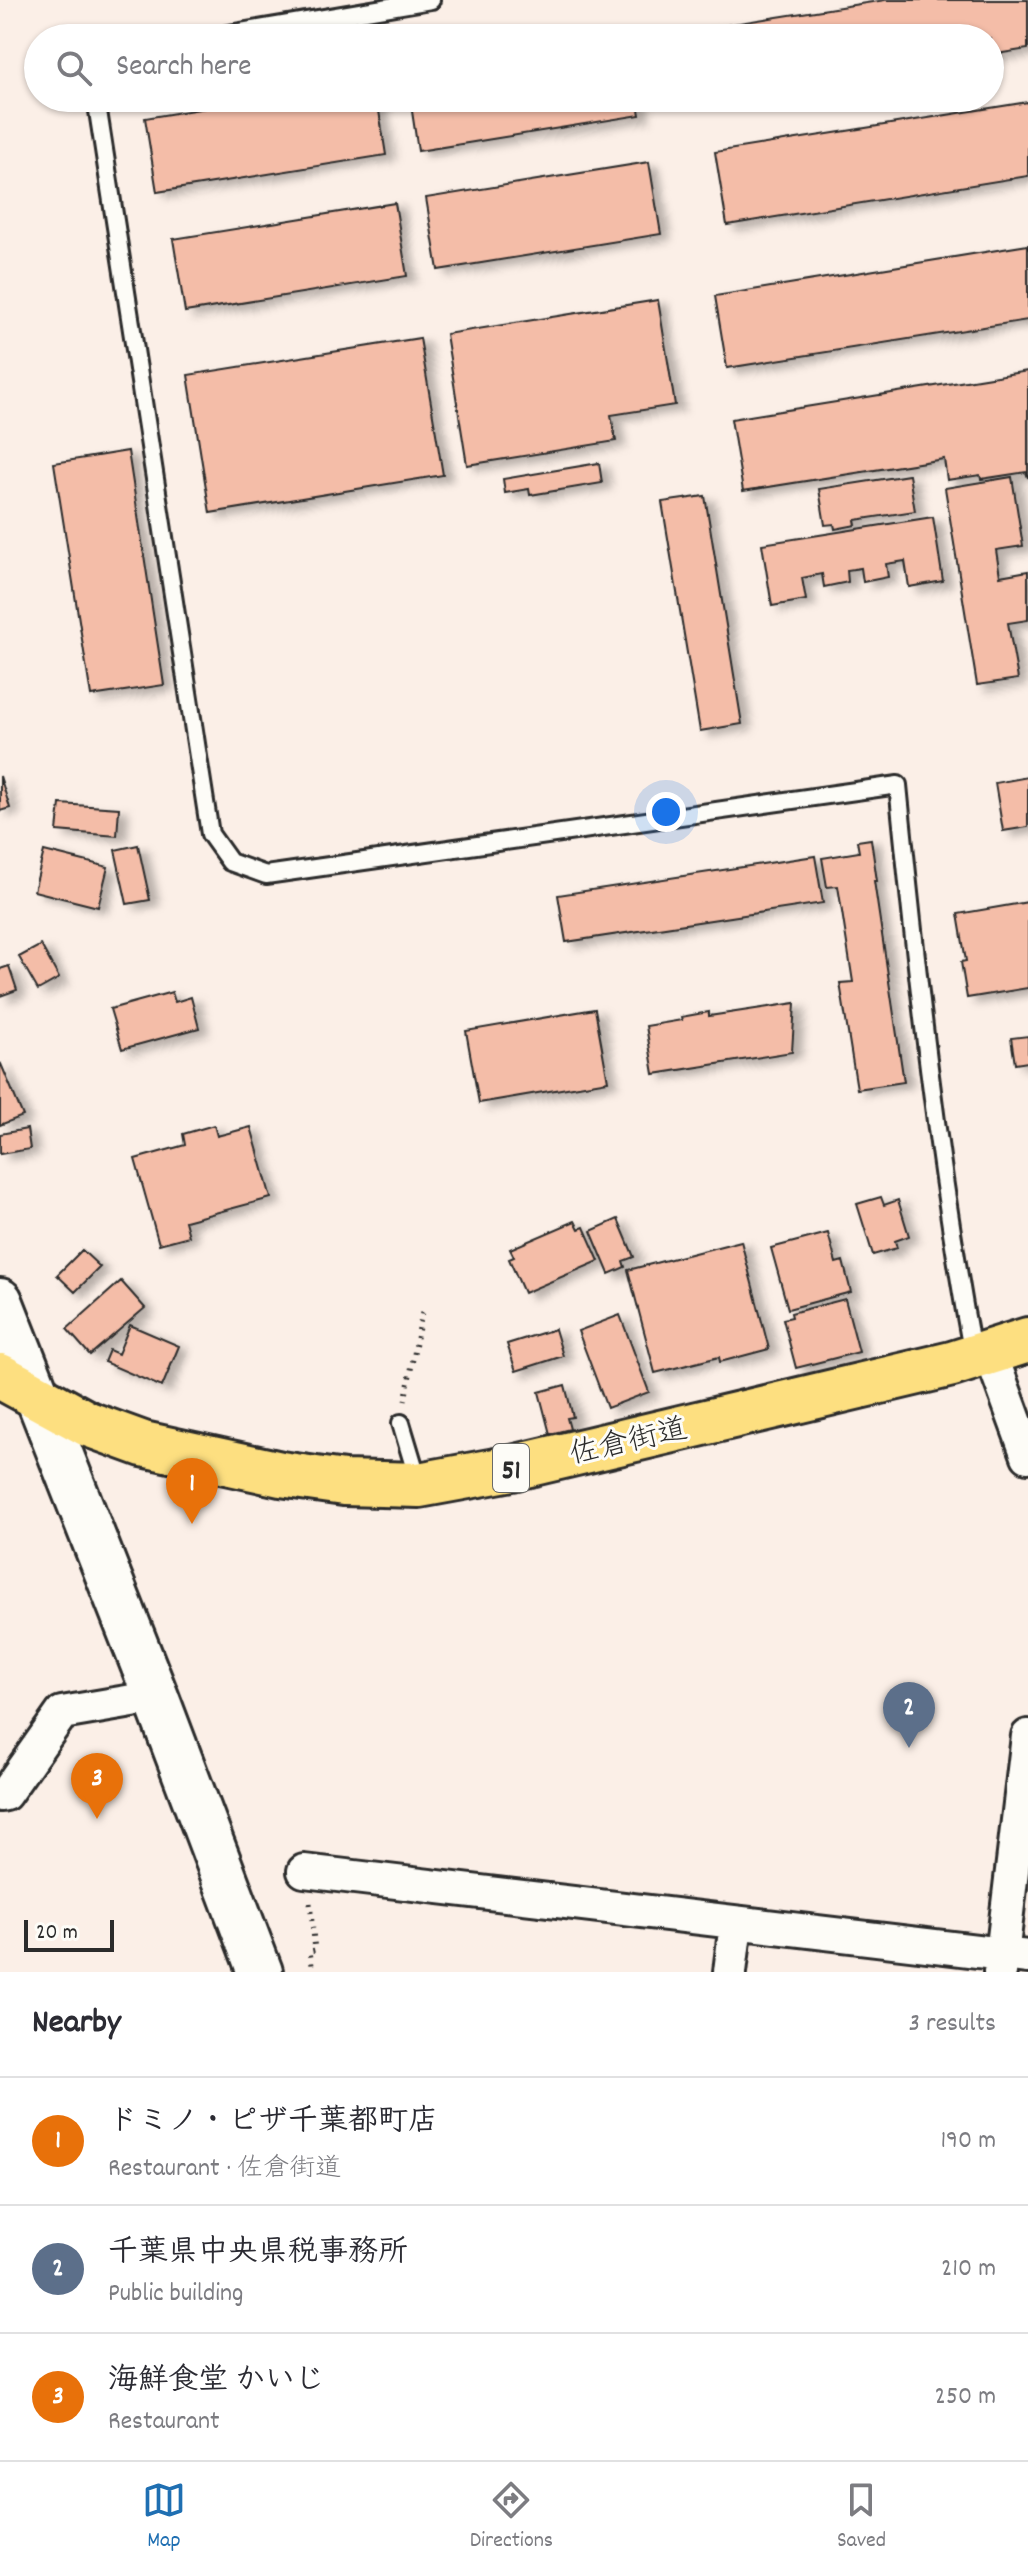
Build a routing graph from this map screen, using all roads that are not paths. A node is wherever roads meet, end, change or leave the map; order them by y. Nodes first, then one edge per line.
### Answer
1 (431, 0) edge
2 (288, 24) edge
3 (98, 112) edge
4 (0, 1301) edge
5 (997, 1350) edge
6 (17, 1385) edge
7 (401, 1423) road end
8 (1028, 1456) edge
9 (419, 1485) junction
10 (156, 1697) junction
11 (1028, 1736) edge
12 (0, 1795) edge
13 (304, 1871) road end
14 (736, 1923) junction
15 (1010, 1961) edge
16 (260, 1972) edge
17 (730, 1972) edge

1 - 2 lane
3 - 5 lane
4 - 6 street
5 - 8 street
5 - 9 highway, 佐倉街道 / 51
6 - 9 highway, 佐倉街道 / 51
6 - 10 street
7 - 9 lane
10 - 12 street
10 - 16 street
11 - 15 street
13 - 14 street
14 - 15 street
14 - 17 street

